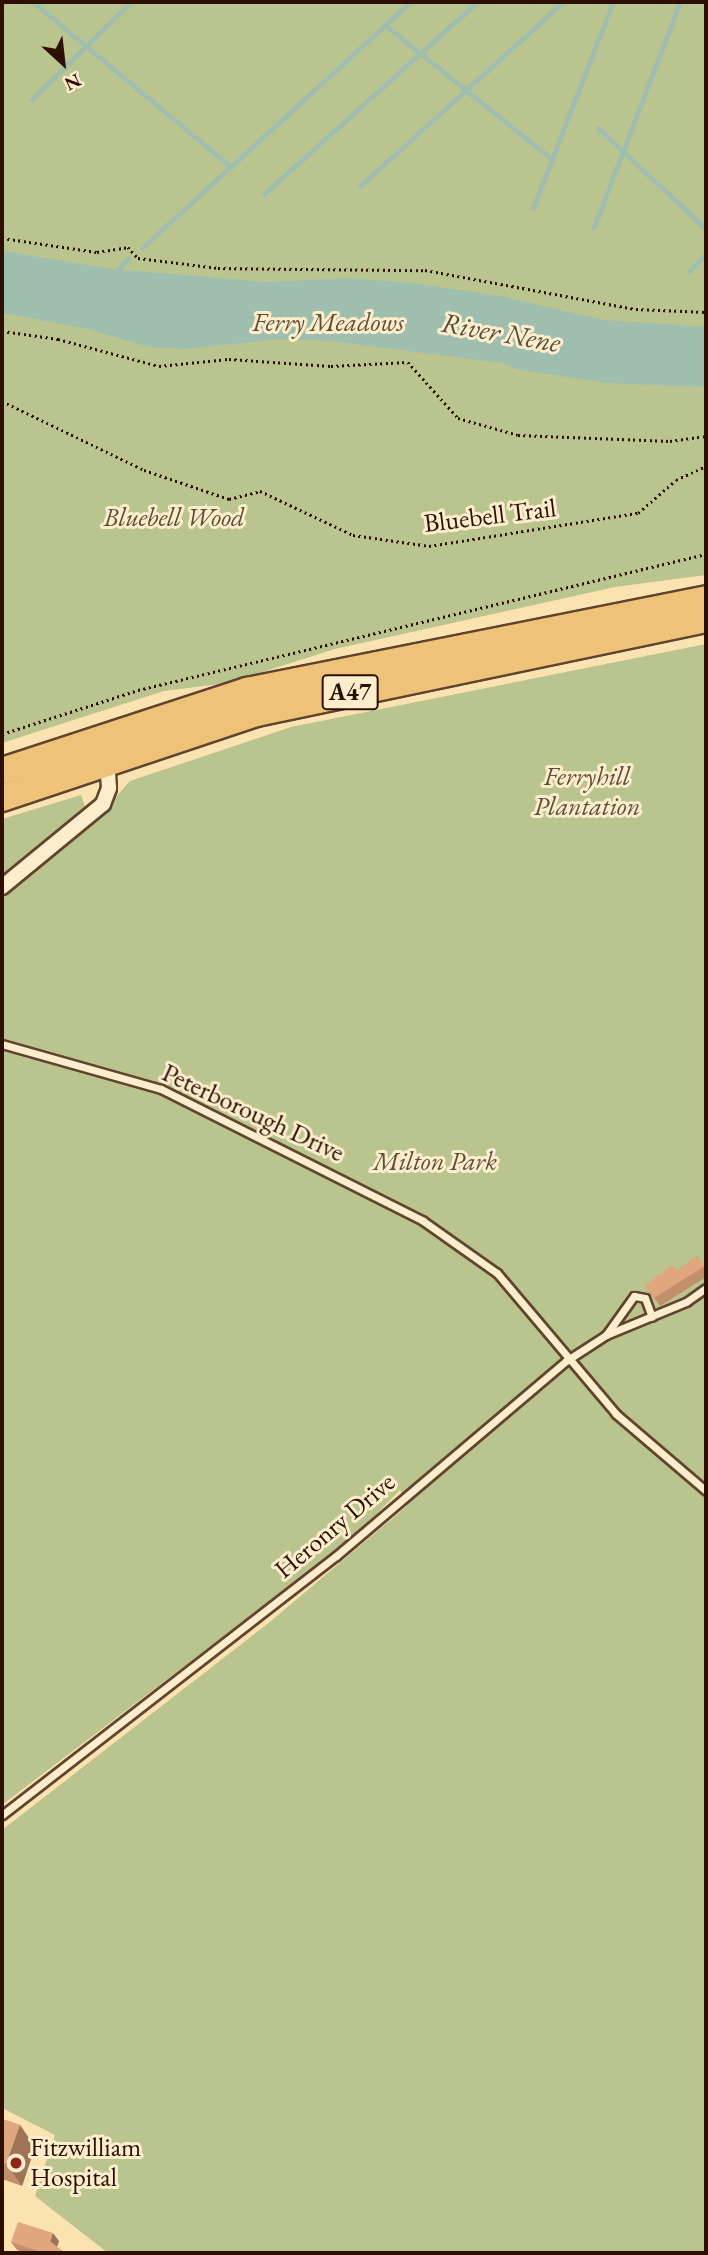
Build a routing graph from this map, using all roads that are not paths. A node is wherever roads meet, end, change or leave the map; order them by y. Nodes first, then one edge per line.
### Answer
1 (706, 599) edge
2 (706, 619) edge
3 (107, 760) junction
4 (2, 771) edge
5 (2, 798) edge
6 (2, 887) edge
7 (2, 1044) edge
8 (706, 1288) edge
9 (652, 1317) junction
10 (606, 1335) junction
11 (566, 1361) junction
12 (706, 1491) edge
13 (2, 1815) edge

1 - 4 highway, A47
2 - 3 highway, A47
3 - 5 highway, A47
3 - 6 street
7 - 11 lane, Peterborough Drive
8 - 9 lane, Heronry Drive
9 - 10 lane, Heronry Drive
9 - 10 lane
10 - 11 lane, Heronry Drive
11 - 12 lane, Peterborough Drive
11 - 13 lane, Heronry Drive

